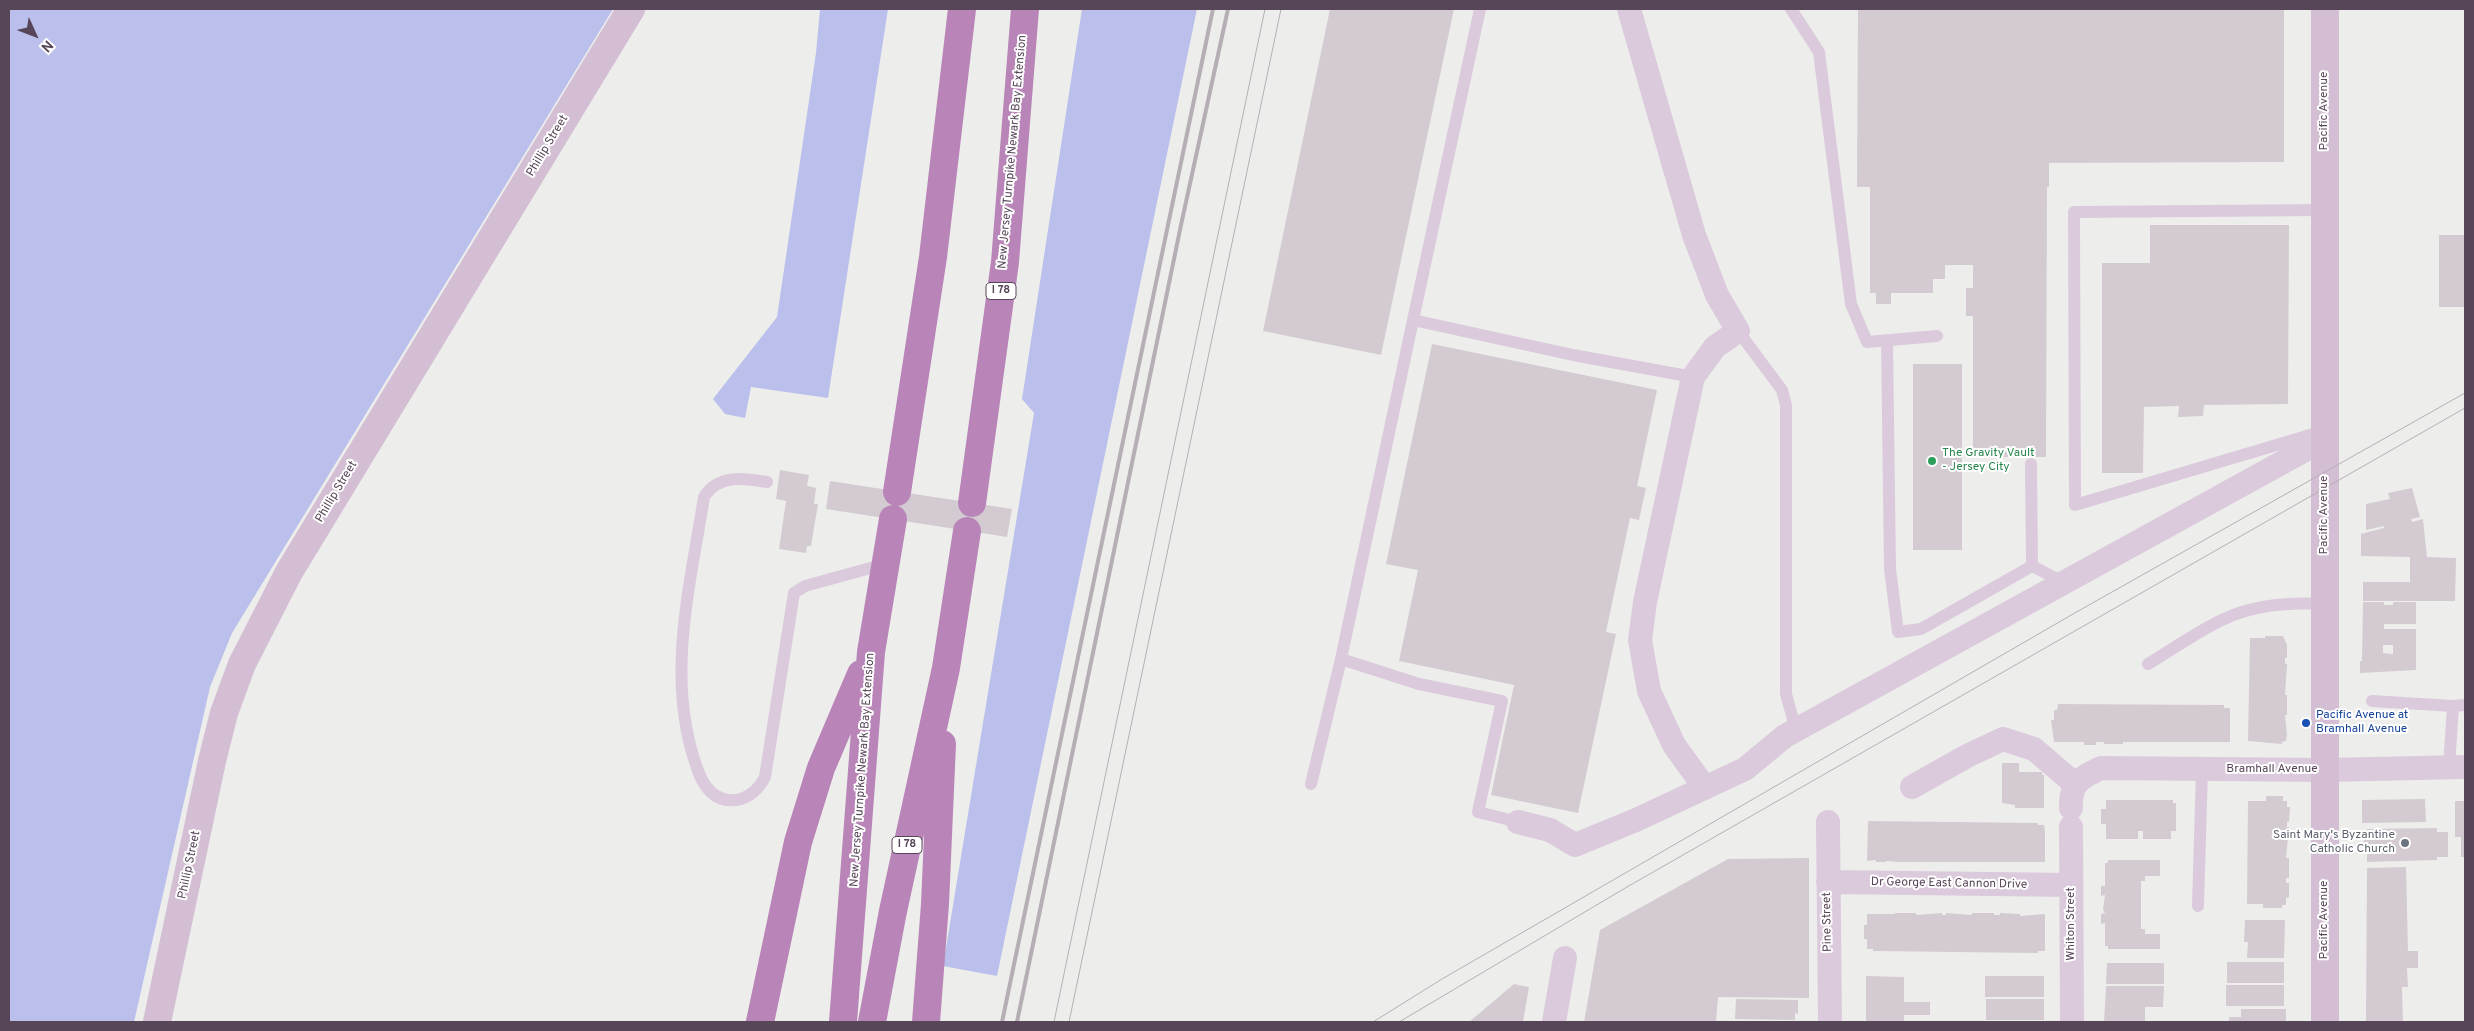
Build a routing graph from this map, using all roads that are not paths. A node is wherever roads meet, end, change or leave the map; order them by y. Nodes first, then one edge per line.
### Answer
1 (631, 9) edge
2 (962, 9) edge
3 (1025, 9) edge
4 (1480, 9) edge
5 (1629, 9) edge
6 (1791, 9) edge
7 (2325, 9) edge
8 (2325, 210) junction
9 (1414, 320) junction
10 (1738, 331) junction
11 (1937, 336) dead end
12 (1887, 340) junction
13 (1693, 377) junction
14 (2325, 435) junction
15 (2031, 464) dead end
16 (767, 482) dead end
17 (897, 492) dead end
18 (972, 503) dead end
19 (893, 519) dead end
20 (967, 531) dead end
21 (885, 564) junction
22 (2032, 566) junction
23 (2065, 583) junction
24 (2325, 604) junction
25 (871, 652) junction
26 (1341, 659) junction
27 (2148, 664) dead end
28 (946, 668) junction
29 (2372, 702) dead end
30 (2459, 706) edge
31 (1796, 730) junction
32 (2457, 767) edge
33 (2202, 769) junction
34 (2325, 770) junction
35 (1311, 784) dead end
36 (1912, 787) dead end
37 (1705, 788) junction
38 (2074, 799) junction
39 (1518, 822) joint
40 (1828, 822) dead end
41 (1828, 882) junction
42 (2071, 885) junction
43 (2198, 906) dead end
44 (1565, 958) dead end
45 (157, 1022) edge
46 (760, 1022) edge
47 (843, 1022) edge
48 (872, 1022) edge
49 (926, 1022) edge
50 (1554, 1022) edge
51 (1830, 1022) edge
52 (2072, 1022) edge
53 (2325, 1022) edge

1 - 45 street, Phillip Street
2 - 17 highway
3 - 18 highway, New Jersey Turnpike Newark Bay Extension / I 78
4 - 9 lane
5 - 10 street
6 - 12 lane
7 - 8 street, Pacific Avenue
8 - 14 street, Pacific Avenue
8 - 14 lane
9 - 13 lane
9 - 26 lane
10 - 13 street
10 - 31 lane
11 - 12 lane
12 - 22 lane
13 - 37 street
14 - 23 street
14 - 24 street, Pacific Avenue
15 - 22 lane
16 - 21 lane
19 - 21 highway, New Jersey Turnpike Newark Bay Extension
20 - 28 highway, I 78
21 - 25 highway, New Jersey Turnpike Newark Bay Extension
22 - 23 lane
23 - 31 street
24 - 27 lane
24 - 34 street, Pacific Avenue
25 - 46 highway
25 - 47 highway, New Jersey Turnpike Newark Bay Extension
26 - 35 lane
26 - 39 lane
28 - 48 highway, I 78
28 - 49 highway
29 - 30 lane
30 - 32 lane
31 - 37 street
32 - 34 street, Bramhall Avenue
33 - 34 street, Bramhall Avenue
33 - 38 street, Bramhall Avenue
33 - 43 lane
34 - 53 street, Pacific Avenue
36 - 38 street
37 - 39 street
38 - 42 street, Whiton Street
40 - 41 street, Pine Street
41 - 42 street, Dr George East Cannon Drive
41 - 51 street, Pine Street
42 - 52 street, Whiton Street
44 - 50 street

